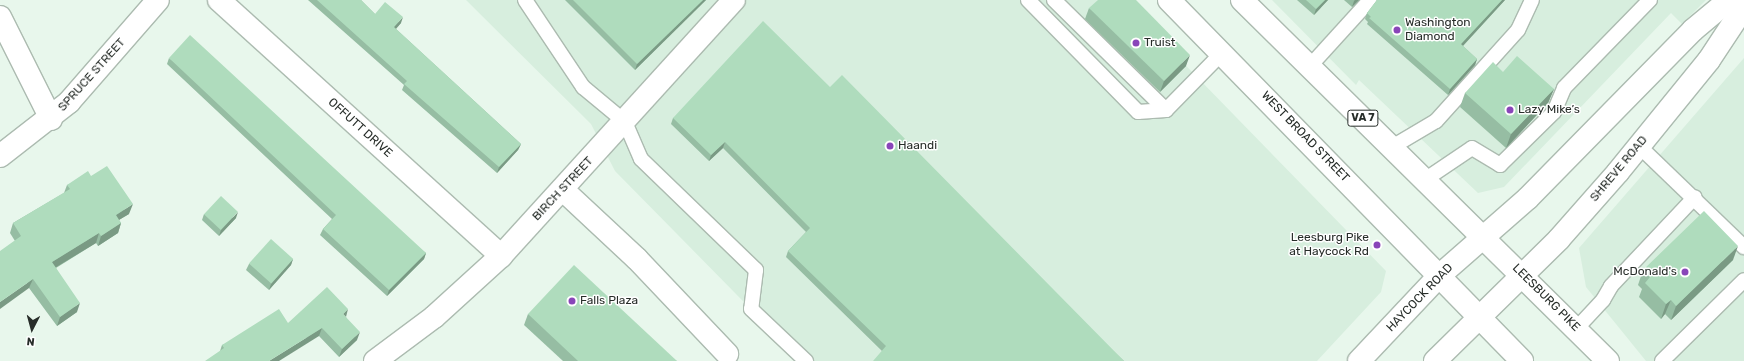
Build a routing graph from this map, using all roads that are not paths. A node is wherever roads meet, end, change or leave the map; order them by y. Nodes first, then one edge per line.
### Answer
1 (158, 0) edge
2 (219, 0) edge
3 (525, 0) edge
4 (734, 0) edge
5 (1028, 0) edge
6 (1054, 0) edge
7 (1169, 0) edge
8 (1242, 0) edge
9 (1370, 0) edge
10 (1532, 0) edge
11 (1650, 0) edge
12 (1730, 0) edge
13 (1744, 7) edge
14 (0, 16) edge
15 (1222, 53) junction
16 (1310, 66) junction
17 (1166, 110) junction
18 (51, 119) junction
19 (624, 122) junction
20 (1639, 146) junction
21 (1392, 147) junction
22 (0, 156) edge
23 (1426, 179) junction
24 (563, 190) junction
25 (1695, 197) junction
26 (1483, 236) junction
27 (1744, 247) edge
28 (501, 256) junction
29 (1522, 275) junction
30 (1439, 276) junction
31 (1744, 280) edge
32 (1478, 317) junction
33 (1576, 329) junction
34 (727, 354) dead end
35 (375, 361) edge
36 (806, 361) edge
37 (1359, 361) edge
38 (1435, 361) edge
39 (1522, 361) edge
40 (1608, 361) edge
41 (1662, 361) edge

1 - 18 main road, SPRUCE STREET
2 - 28 main road, OFFUTT DRIVE
3 - 19 lane
4 - 19 main road, BIRCH STREET
5 - 17 lane
6 - 17 lane
7 - 15 main road, WEST BROAD STREET
8 - 16 main road, VA 7
9 - 16 lane
10 - 21 lane
11 - 23 lane
12 - 26 main road
13 - 20 main road, SHREVE ROAD
14 - 18 main road
15 - 17 lane
15 - 30 main road, WEST BROAD STREET
16 - 21 main road, VA 7
18 - 22 main road, SPRUCE STREET
19 - 24 main road, BIRCH STREET
19 - 36 lane
20 - 25 lane
20 - 29 main road, SHREVE ROAD
21 - 23 main road, VA 7
23 - 26 main road, VA 7
24 - 28 main road, BIRCH STREET
24 - 34 main road
25 - 27 lane
25 - 33 lane
26 - 29 main road, LEESBURG PIKE / VA 7
26 - 30 main road, HAYCOCK ROAD
28 - 35 main road, BIRCH STREET
29 - 32 main road, SHREVE ROAD
29 - 33 main road, LEESBURG PIKE / VA 7
30 - 32 main road
30 - 37 main road, HAYCOCK ROAD
31 - 41 lane
32 - 38 main road
32 - 39 main road
33 - 40 main road, LEESBURG PIKE / VA 7

